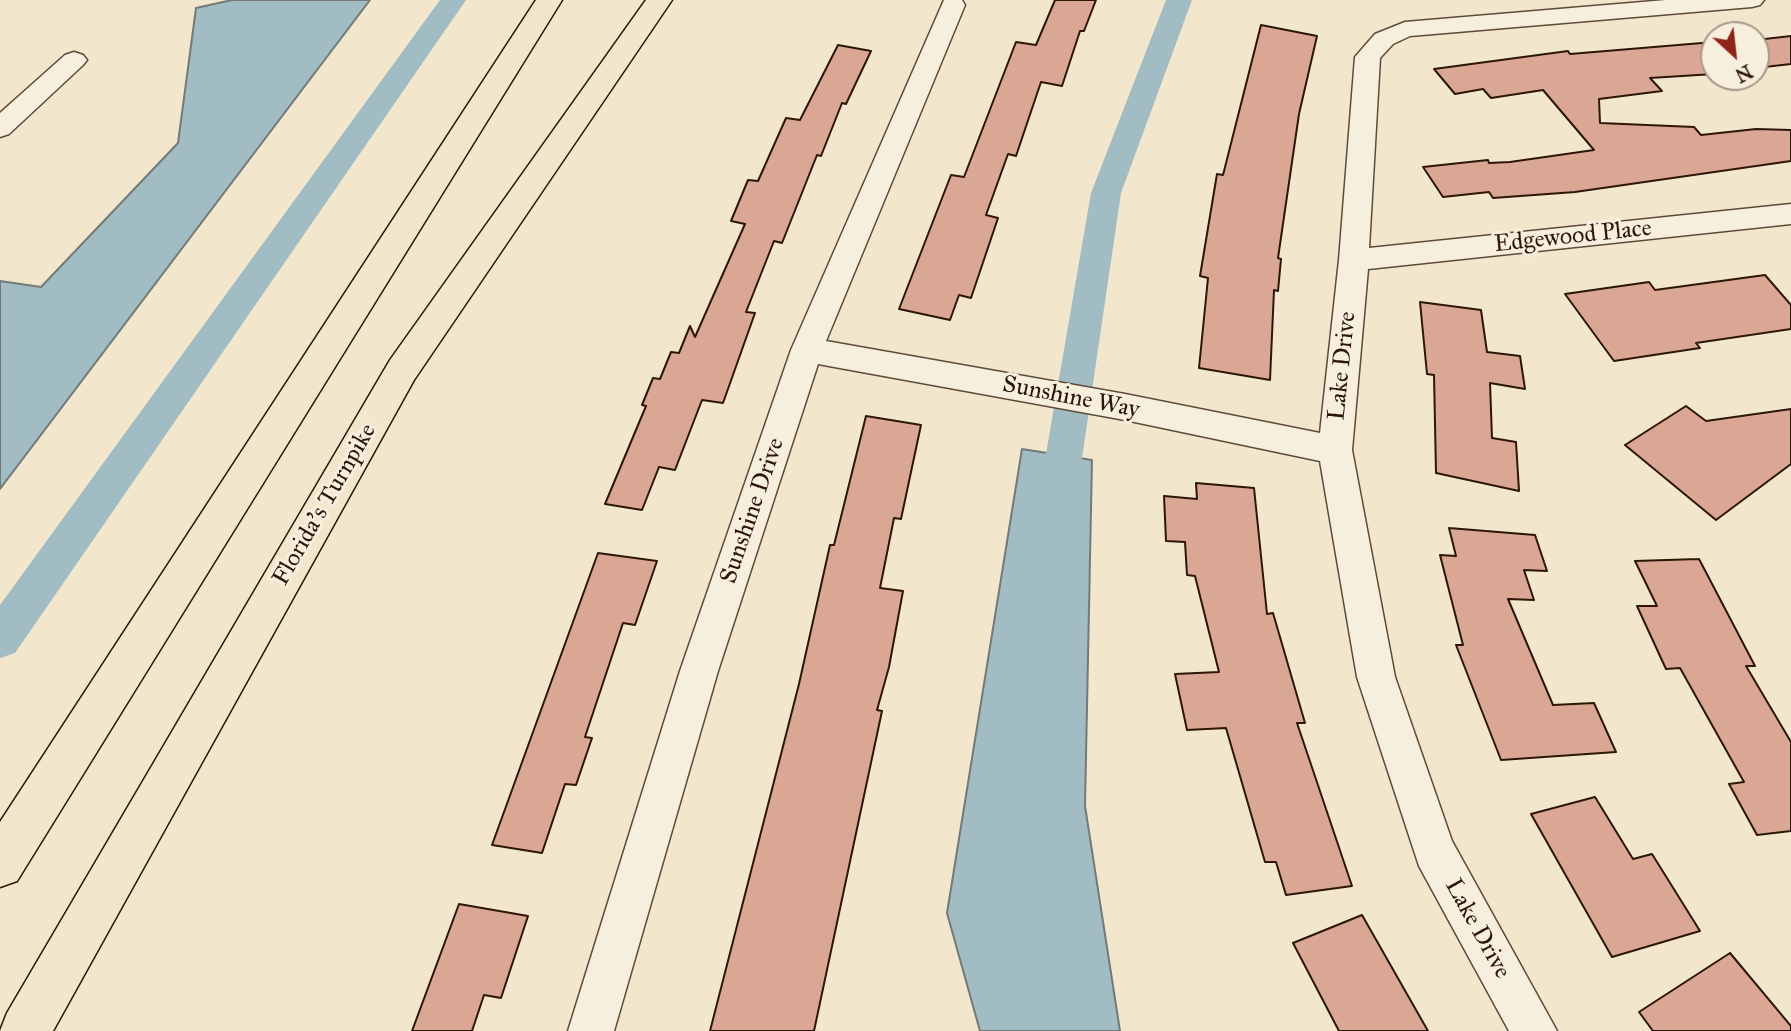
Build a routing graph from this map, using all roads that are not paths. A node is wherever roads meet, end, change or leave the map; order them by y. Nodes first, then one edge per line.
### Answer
1 (549, 0) edge
2 (659, 0) edge
3 (1752, 0) edge
4 (953, 5) dead end
5 (75, 60) dead end
6 (0, 128) edge
7 (1791, 214) edge
8 (1354, 260) junction
9 (807, 350) junction
10 (1335, 450) junction
11 (0, 864) edge
12 (25, 1031) edge
13 (591, 1031) edge
14 (1534, 1031) edge

1 - 11 highway
2 - 12 highway, Florida's Turnpike
3 - 8 street, Lake Drive
4 - 9 street, Sunshine Drive
5 - 6 street
7 - 8 street, Edgewood Place
8 - 10 street, Lake Drive
9 - 10 street, Sunshine Way
9 - 13 street, Sunshine Drive
10 - 14 street, Lake Drive

